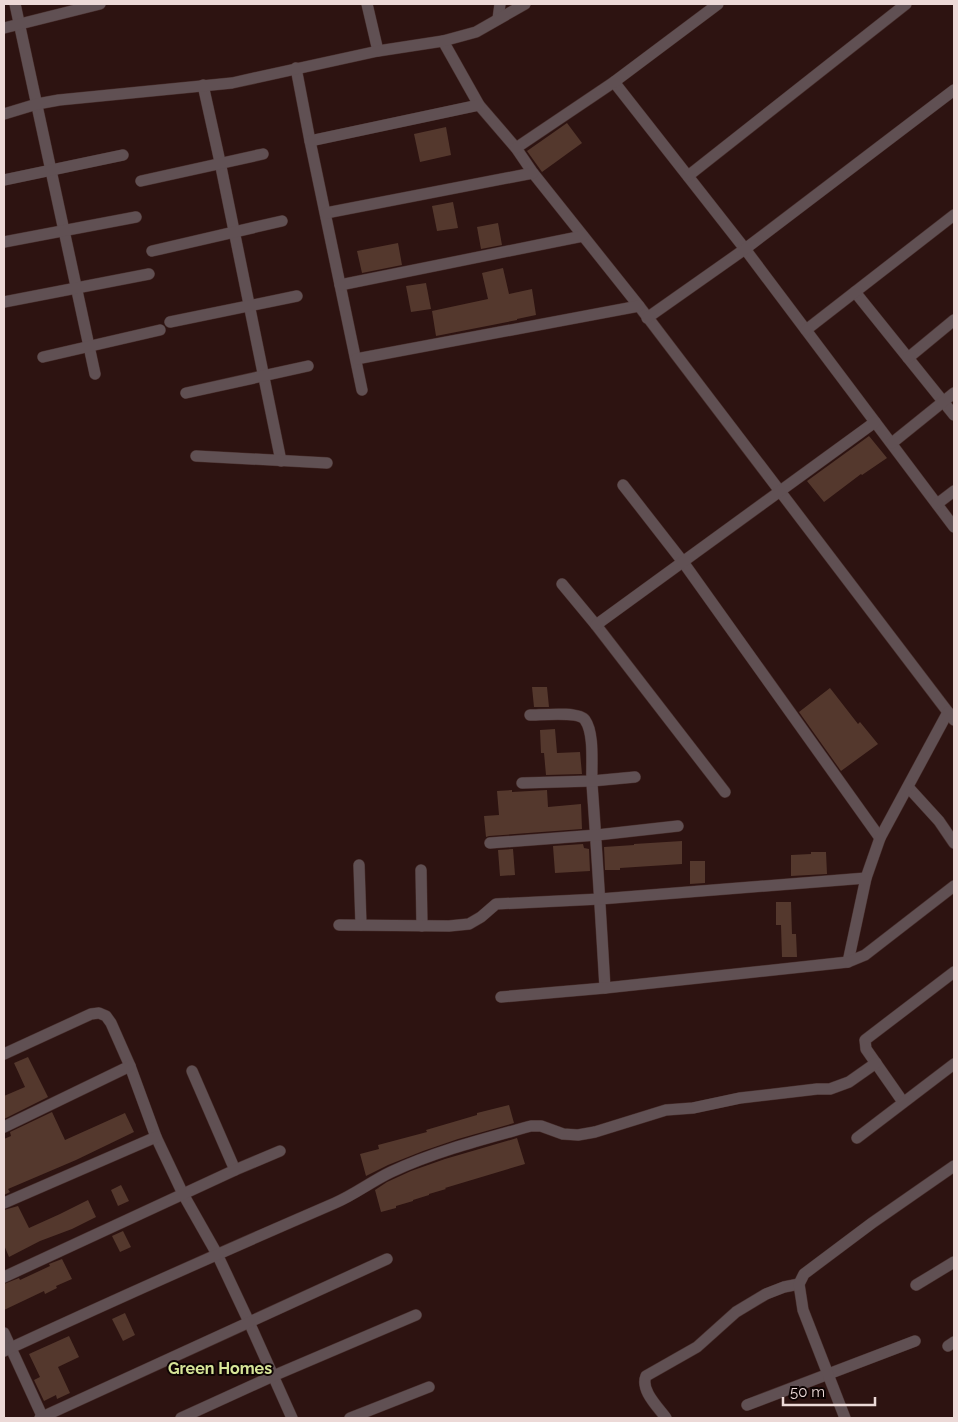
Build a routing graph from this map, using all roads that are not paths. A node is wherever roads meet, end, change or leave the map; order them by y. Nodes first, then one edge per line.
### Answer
1 (15, 4) edge
2 (100, 4) edge
3 (367, 4) edge
4 (500, 4) edge
5 (525, 4) edge
6 (718, 4) edge
7 (906, 4) edge
8 (86, 6) edge
9 (498, 19) junction
10 (19, 24) junction
11 (4, 28) edge
12 (443, 41) junction
13 (378, 51) junction
14 (296, 68) junction
15 (614, 82) junction
16 (203, 85) junction
17 (954, 90) edge
18 (37, 104) junction
19 (479, 104) junction
20 (4, 114) edge
21 (310, 141) junction
22 (516, 148) junction
23 (263, 154) dead end
24 (123, 155) dead end
25 (220, 162) junction
26 (51, 170) junction
27 (533, 173) junction
28 (688, 176) junction
29 (4, 180) edge
30 (141, 181) dead end
31 (326, 212) junction
32 (954, 215) edge
33 (136, 217) dead end
34 (282, 221) dead end
35 (64, 230) junction
36 (234, 232) junction
37 (583, 236) junction
38 (4, 242) edge
39 (745, 249) junction
40 (152, 251) dead end
41 (149, 274) dead end
42 (340, 284) junction
43 (77, 288) junction
44 (855, 292) junction
45 (297, 296) dead end
46 (4, 302) edge
47 (249, 306) junction
48 (639, 306) junction
49 (647, 318) junction
50 (954, 320) edge
51 (170, 322) dead end
52 (160, 330) dead end
53 (806, 330) junction
54 (89, 346) junction
55 (43, 356) dead end
56 (908, 358) junction
57 (356, 359) junction
58 (308, 366) dead end
59 (95, 374) dead end
60 (263, 376) junction
61 (362, 390) dead end
62 (186, 393) dead end
63 (954, 393) edge
64 (943, 402) junction
65 (954, 415) edge
66 (875, 422) junction
67 (892, 443) junction
68 (196, 456) dead end
69 (281, 461) junction
70 (327, 463) dead end
71 (623, 485) dead end
72 (779, 491) junction
73 (954, 491) edge
74 (937, 504) junction
75 (954, 527) edge
76 (683, 562) junction
77 (562, 584) dead end
78 (596, 625) junction
79 (530, 715) dead end
80 (951, 716) edge
81 (635, 777) dead end
82 (592, 781) junction
83 (522, 783) dead end
84 (908, 787) junction
85 (725, 792) dead end
86 (678, 826) dead end
87 (597, 835) junction
88 (880, 838) junction
89 (490, 843) dead end
90 (954, 843) edge
91 (359, 865) dead end
92 (421, 870) dead end
93 (866, 878) junction
94 (954, 886) edge
95 (600, 898) junction
96 (339, 925) dead end
97 (361, 925) junction
98 (422, 926) junction
99 (848, 962) junction
100 (954, 972) edge
101 (605, 988) junction
102 (500, 997) dead end
103 (4, 1054) edge
104 (876, 1063) junction
105 (954, 1064) edge
106 (130, 1066) junction
107 (192, 1071) dead end
108 (903, 1102) junction
109 (4, 1127) edge
110 (156, 1137) junction
111 (857, 1138) dead end
112 (280, 1151) dead end
113 (954, 1166) edge
114 (235, 1170) junction
115 (183, 1194) junction
116 (4, 1202) edge
117 (216, 1254) junction
118 (386, 1259) dead end
119 (954, 1262) edge
120 (4, 1277) edge
121 (799, 1284) junction
122 (916, 1285) dead end
123 (416, 1314) dead end
124 (249, 1322) junction
125 (4, 1333) edge
126 (916, 1341) dead end
127 (7, 1349) edge
128 (829, 1374) junction
129 (273, 1376) junction
130 (429, 1387) dead end
131 (747, 1405) dead end
132 (42, 1418) edge
133 (181, 1418) edge
134 (292, 1418) edge
135 (350, 1418) edge
136 (666, 1418) edge
137 (846, 1418) edge

1 - 10 street
2 - 8 street
3 - 13 street
4 - 9 street
5 - 9 street
6 - 15 street
7 - 28 street
8 - 10 street
9 - 12 street
10 - 11 street
10 - 18 street
12 - 13 street
12 - 19 street
13 - 14 street
14 - 16 street
14 - 21 street
15 - 22 street
15 - 28 street
16 - 18 street
16 - 25 street
17 - 39 street
18 - 20 street
18 - 26 street
19 - 21 street
19 - 22 street
21 - 31 street
22 - 27 street
23 - 25 street
24 - 26 street
25 - 30 street
25 - 36 street
26 - 29 street
26 - 35 street
27 - 31 street
27 - 37 street
28 - 39 street
31 - 42 street
32 - 44 street
33 - 35 street
34 - 36 street
35 - 38 street
35 - 43 street
36 - 40 street
36 - 47 street
37 - 42 street
37 - 48 street
39 - 49 street
39 - 53 street
41 - 43 street
42 - 57 street
43 - 46 street
43 - 54 street
44 - 53 street
44 - 56 street
45 - 47 street
47 - 51 street
47 - 60 street
48 - 49 street
48 - 57 street
49 - 72 street
50 - 56 street
52 - 54 street
53 - 66 street
54 - 55 street
54 - 59 street
56 - 64 street
57 - 61 street
58 - 60 street
60 - 62 street
60 - 69 street
63 - 64 street
64 - 65 street
64 - 67 street
66 - 67 street
66 - 72 street
67 - 74 street
68 - 69 street
69 - 70 street
71 - 76 street
72 - 76 street
72 - 80 street
73 - 74 street
74 - 75 street
76 - 78 street
76 - 88 street
77 - 78 street
78 - 85 street
79 - 82 street
80 - 84 street
81 - 82 street
82 - 83 street
82 - 87 street
84 - 88 street
84 - 90 street
86 - 87 street
87 - 89 street
87 - 95 street
88 - 93 street
91 - 97 street
92 - 98 street
93 - 95 street
93 - 99 street
94 - 99 street
95 - 98 street
95 - 101 street
96 - 97 street
97 - 98 street
99 - 101 street
100 - 104 street
101 - 102 street
103 - 106 street
104 - 108 street
104 - 117 street
105 - 108 street
106 - 109 street
106 - 110 street
107 - 114 street
108 - 111 street
110 - 115 street
110 - 116 street
112 - 114 street
113 - 121 street
114 - 115 street
115 - 117 street
115 - 120 street
117 - 124 street
117 - 127 street
118 - 124 street
119 - 122 street
121 - 128 street
121 - 136 street
123 - 129 street
124 - 129 street
124 - 132 street
125 - 127 street
126 - 128 street
127 - 132 street
128 - 131 street
128 - 137 street
129 - 133 street
129 - 134 street
130 - 135 street

